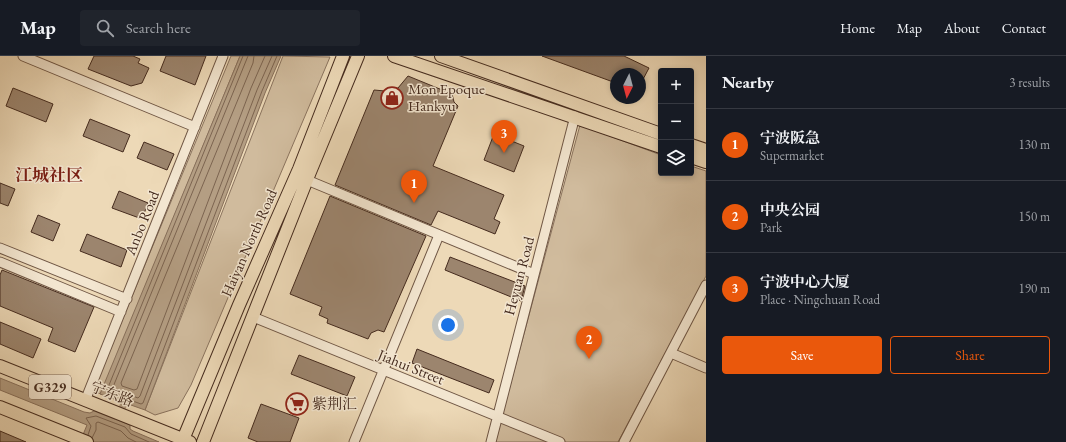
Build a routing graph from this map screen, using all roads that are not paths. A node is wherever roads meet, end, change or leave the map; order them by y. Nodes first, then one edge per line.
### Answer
1 (23, 56) edge
2 (224, 56) edge
3 (343, 56) edge
4 (358, 56) edge
5 (394, 56) edge
6 (441, 56) edge
7 (575, 116) junction
8 (195, 127) junction
9 (658, 133) edge
10 (658, 145) edge
11 (694, 146) edge
12 (706, 150) edge
13 (694, 158) edge
14 (706, 162) edge
15 (307, 180) junction
16 (439, 236) junction
17 (0, 248) edge
18 (0, 262) edge
19 (534, 274) junction
20 (706, 286) edge
21 (126, 299) junction
22 (121, 312) junction
23 (253, 317) junction
24 (671, 353) junction
25 (0, 366) edge
26 (706, 368) edge
27 (383, 370) junction
28 (85, 401) junction
29 (0, 407) edge
30 (497, 417) junction
31 (67, 438) edge
32 (84, 441) edge
33 (185, 441) edge
34 (203, 442) edge
35 (354, 442) edge
36 (491, 442) edge
37 (560, 442) edge
38 (624, 442) edge

1 - 8 street
2 - 8 street, Anbo Road
3 - 33 main road, Haiyan North Road
4 - 15 main road, Haiyan North Road
5 - 7 main road
6 - 9 main road
7 - 10 main road
7 - 19 street, Heyuan Road
8 - 21 street, Anbo Road
11 - 12 main road
13 - 14 main road
15 - 16 street
15 - 23 main road, Haiyan North Road
16 - 19 street
16 - 27 street
17 - 21 street
18 - 22 street
19 - 30 street, Heyuan Road
20 - 24 street
21 - 22 street, Anbo Road
22 - 28 street, Anbo Road
23 - 27 street, Jiahui Street
23 - 34 main road, Haiyan North Road
24 - 26 street
24 - 38 street
25 - 28 main road, 宁东路 / G329
27 - 30 street, Jiahui Street
27 - 35 street
28 - 33 main road, 宁东路 / G329
29 - 31 main road, G329
30 - 36 street, Heyuan Road
30 - 37 street, Jiahui Street
31 - 32 main road, G329

